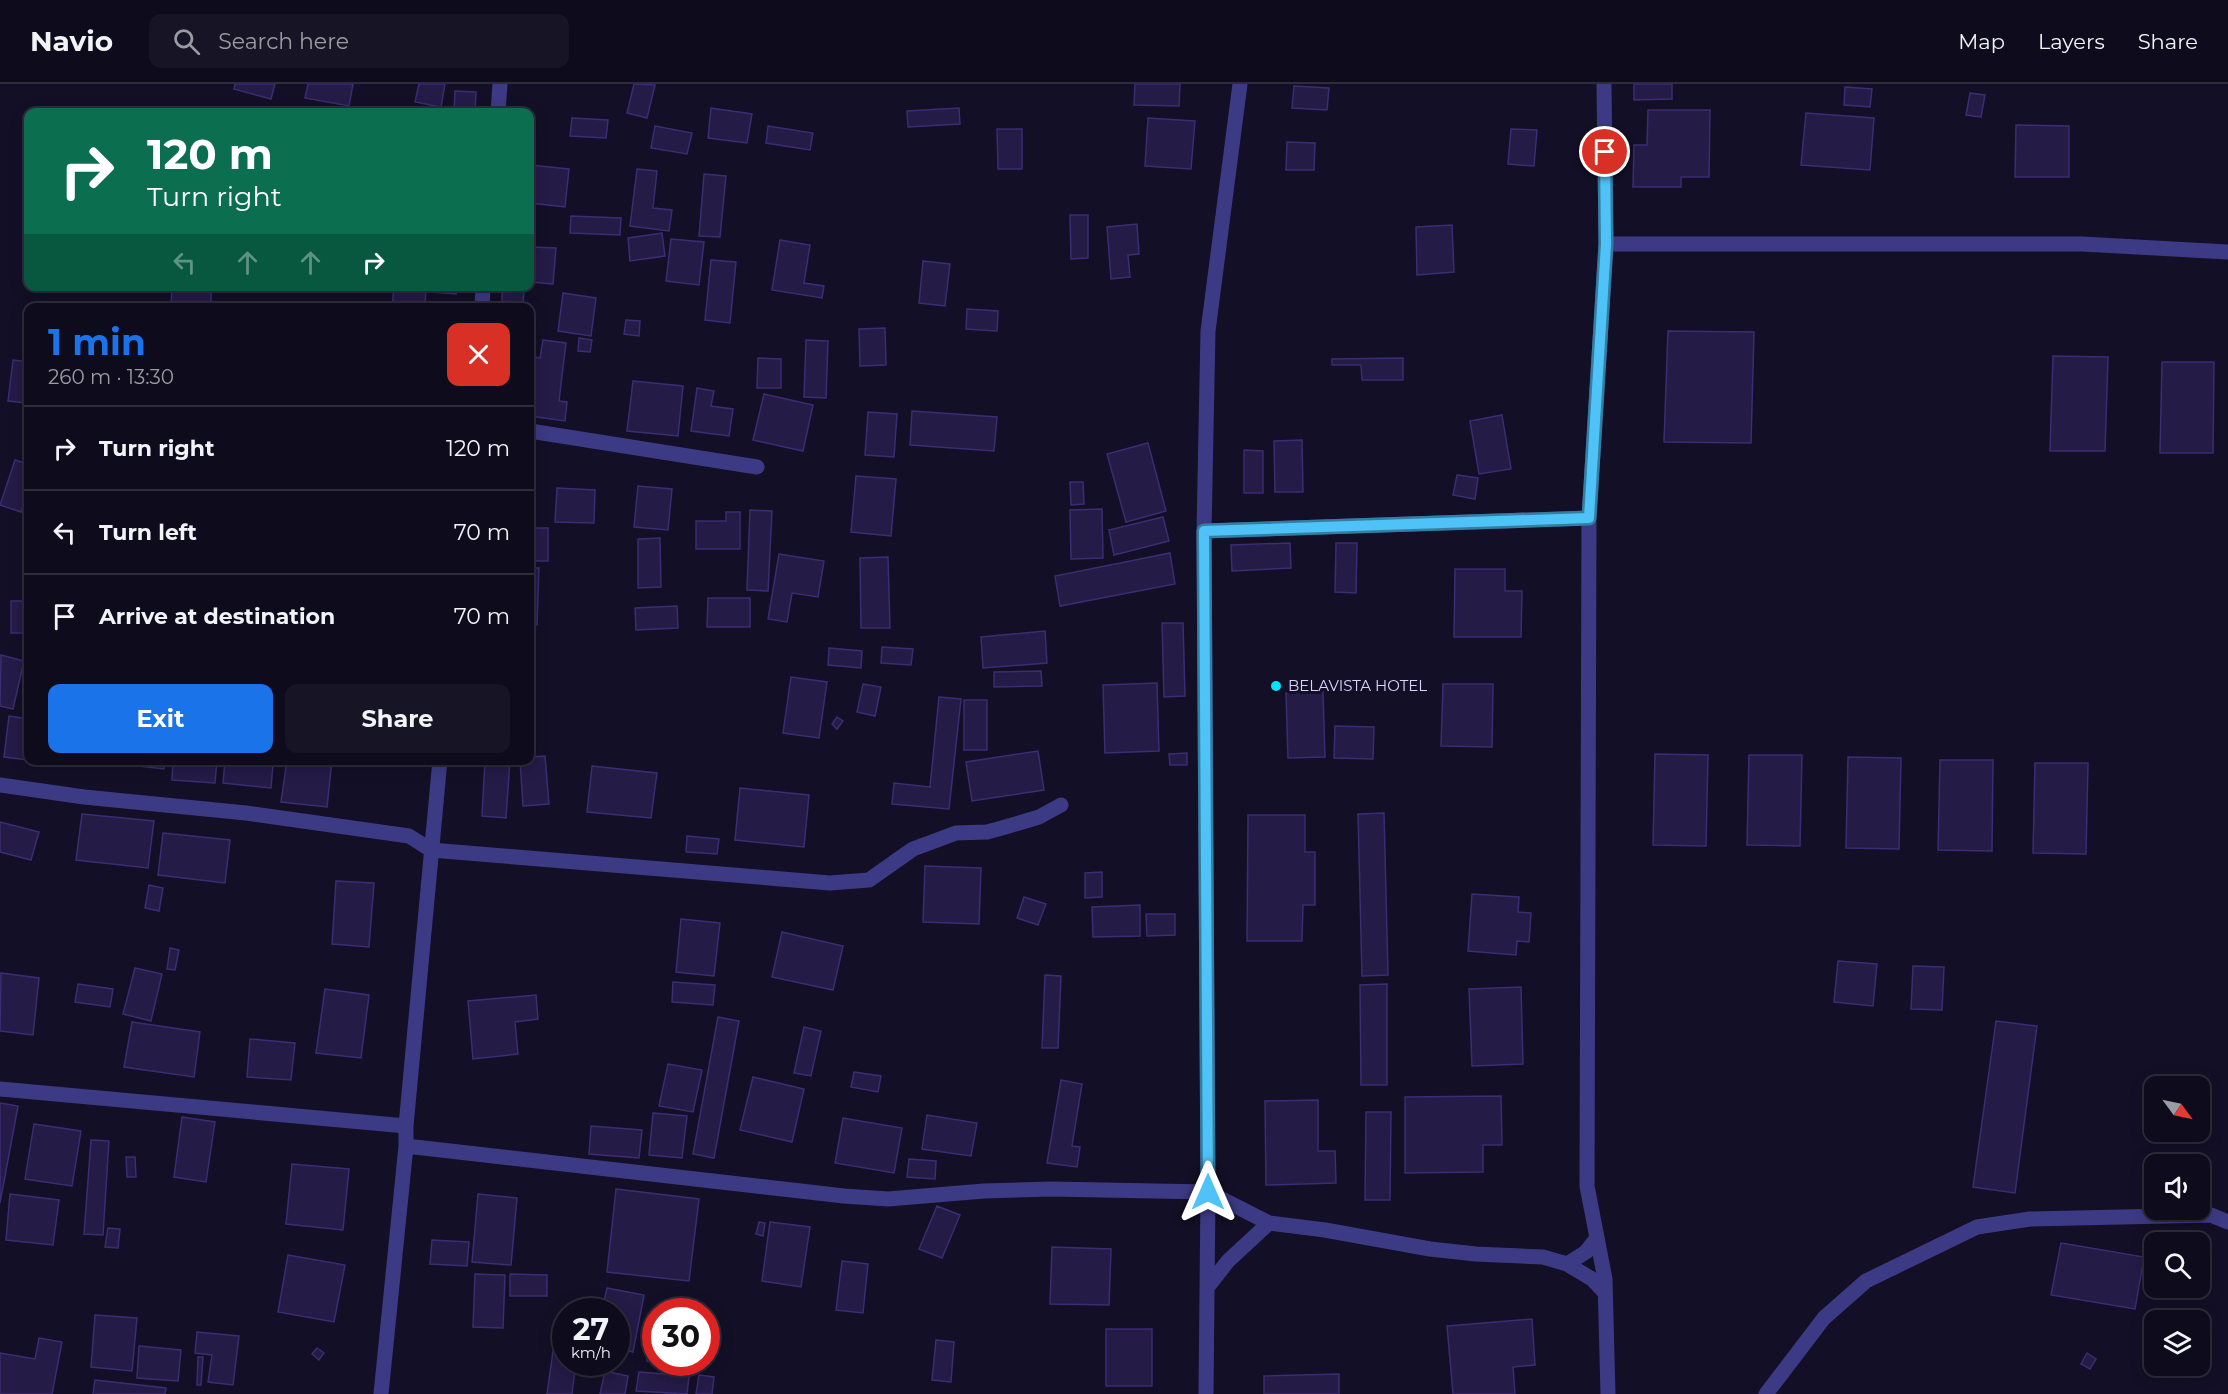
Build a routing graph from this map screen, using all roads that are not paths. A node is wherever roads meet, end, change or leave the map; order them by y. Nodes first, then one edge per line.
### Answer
1 (500, 84) edge
2 (1240, 84) edge
3 (1604, 84) edge
4 (498, 108) edge
5 (1606, 244) junction
6 (2228, 252) edge
7 (534, 432) edge
8 (757, 467) dead end
9 (1589, 518) junction
10 (1204, 531) junction
11 (439, 765) edge
12 (0, 785) edge
13 (1061, 806) dead end
14 (430, 850) junction
15 (0, 1089) edge
16 (406, 1126) junction
17 (406, 1146) junction
18 (1208, 1192) junction
19 (2228, 1222) edge
20 (1269, 1223) junction
21 (1597, 1238) junction
22 (1567, 1264) junction
23 (1207, 1288) junction
24 (1605, 1293) junction
25 (381, 1394) edge
26 (1206, 1394) edge
27 (1608, 1394) edge
28 (1766, 1394) edge

1 - 4 street
2 - 10 street
3 - 5 street
5 - 6 street
5 - 9 street
7 - 8 street
9 - 10 street
9 - 21 street
10 - 18 street
11 - 14 street
12 - 14 street
13 - 14 street
14 - 16 street
15 - 16 street
16 - 17 street
17 - 18 street
17 - 25 street
18 - 20 street
18 - 23 street
19 - 28 street
20 - 22 street
20 - 23 street
21 - 22 street
21 - 24 street
22 - 24 street
23 - 26 street
24 - 27 street

